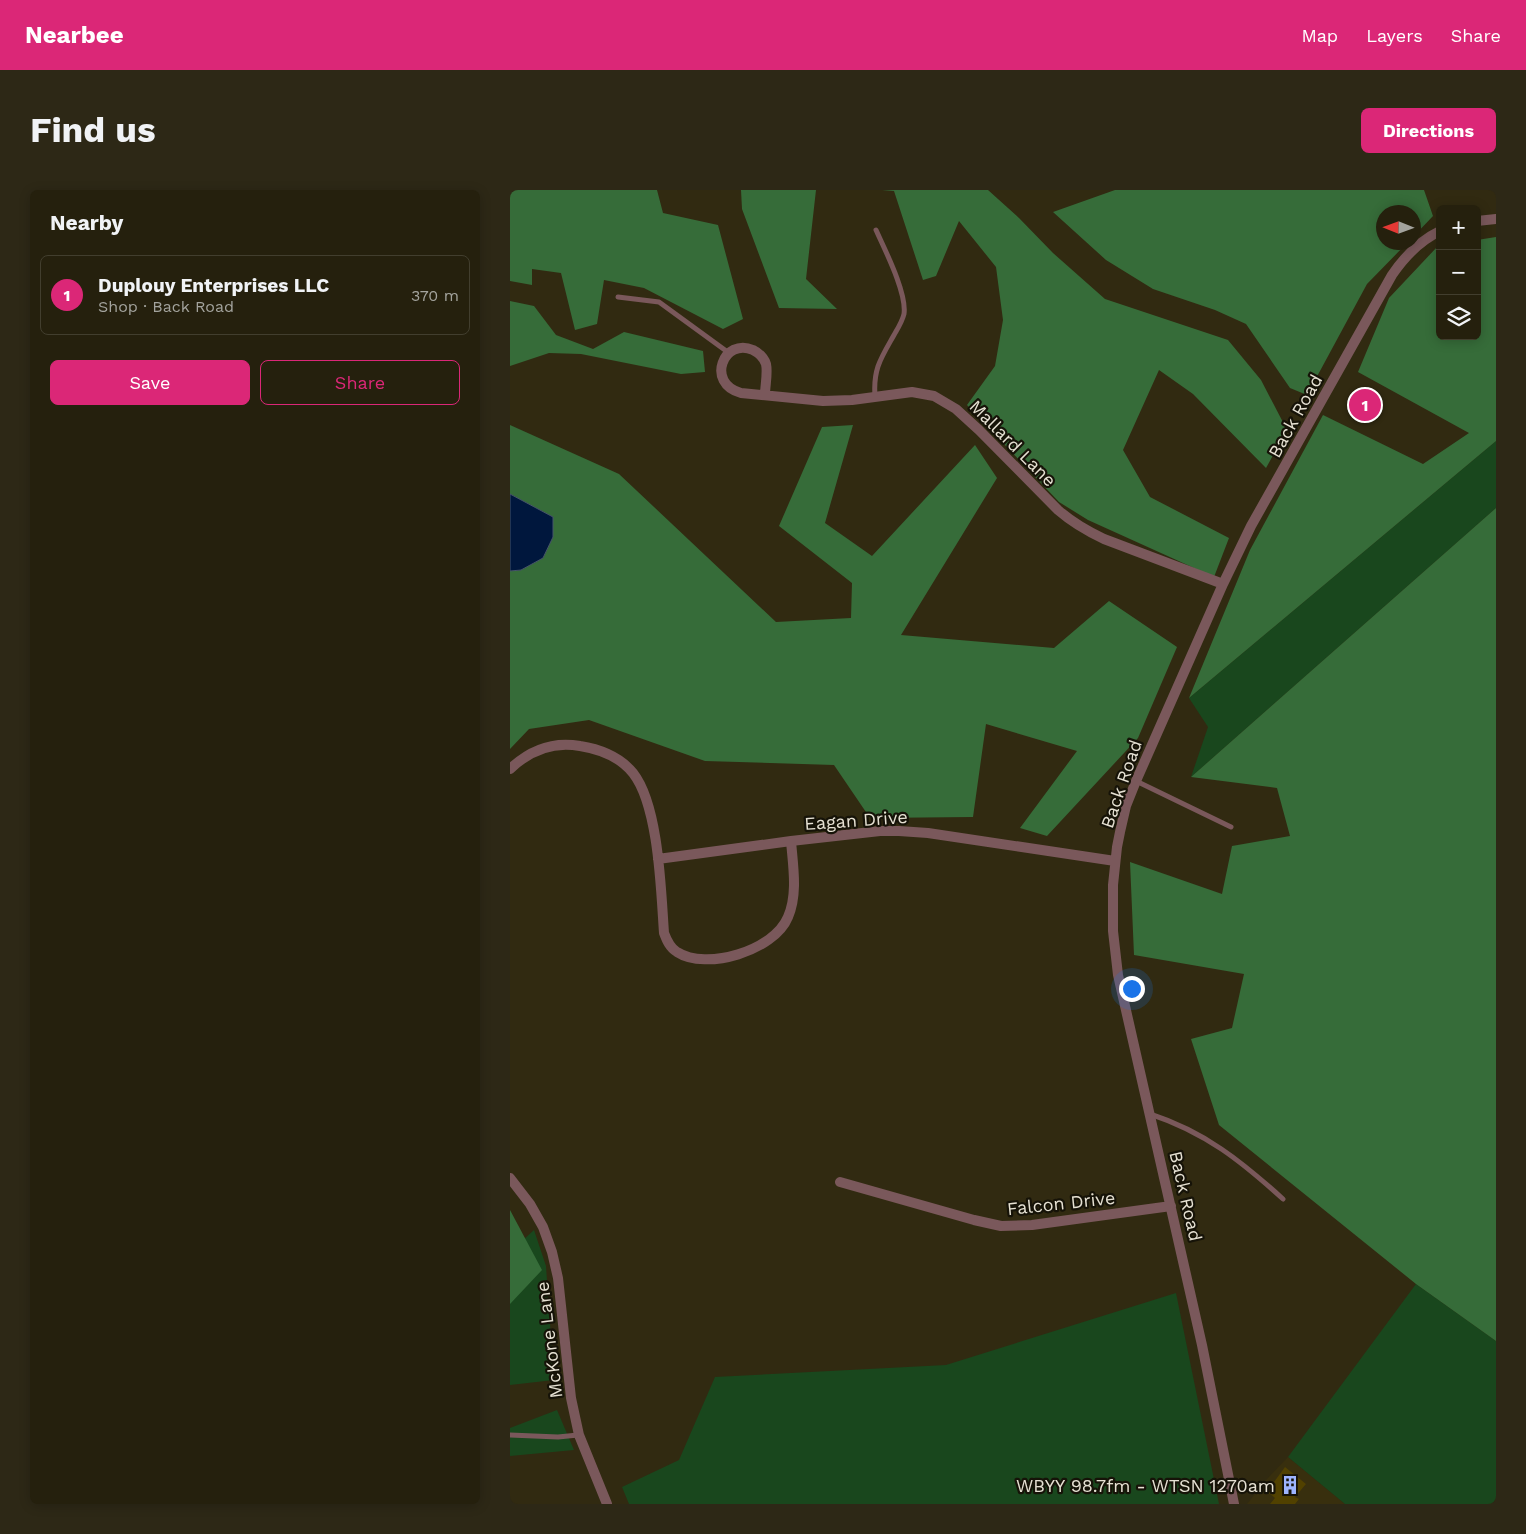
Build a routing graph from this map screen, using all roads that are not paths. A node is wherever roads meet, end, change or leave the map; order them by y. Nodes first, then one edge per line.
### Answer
1 (1496, 218) edge
2 (1481, 220) edge
3 (876, 230) dead end
4 (1436, 234) edge
5 (618, 298) dead end
6 (729, 353) junction
7 (765, 395) junction
8 (875, 396) junction
9 (1223, 584) junction
10 (510, 769) edge
11 (1136, 781) junction
12 (1231, 827) dead end
13 (790, 841) junction
14 (658, 859) junction
15 (1115, 861) junction
16 (1150, 1114) junction
17 (510, 1178) edge
18 (840, 1182) dead end
19 (1284, 1199) dead end
20 (1171, 1206) junction
21 (510, 1435) edge
22 (579, 1435) junction
23 (607, 1504) edge
24 (1234, 1504) edge

1 - 2 street
3 - 8 lane
4 - 9 street, Back Road
5 - 6 lane
6 - 7 street
6 - 7 street, Mallard Lane
7 - 8 street, Mallard Lane
8 - 9 street, Mallard Lane
9 - 11 street, Back Road
10 - 14 street
11 - 12 lane
11 - 15 street, Back Road
13 - 14 street, Eagan Drive
13 - 14 street
13 - 15 street, Eagan Drive
15 - 16 street, Back Road
16 - 19 lane
16 - 20 street, Back Road
17 - 22 street, McKone Lane
18 - 20 street, Falcon Drive
20 - 24 street, Back Road
21 - 22 lane
22 - 23 street, McKone Lane

